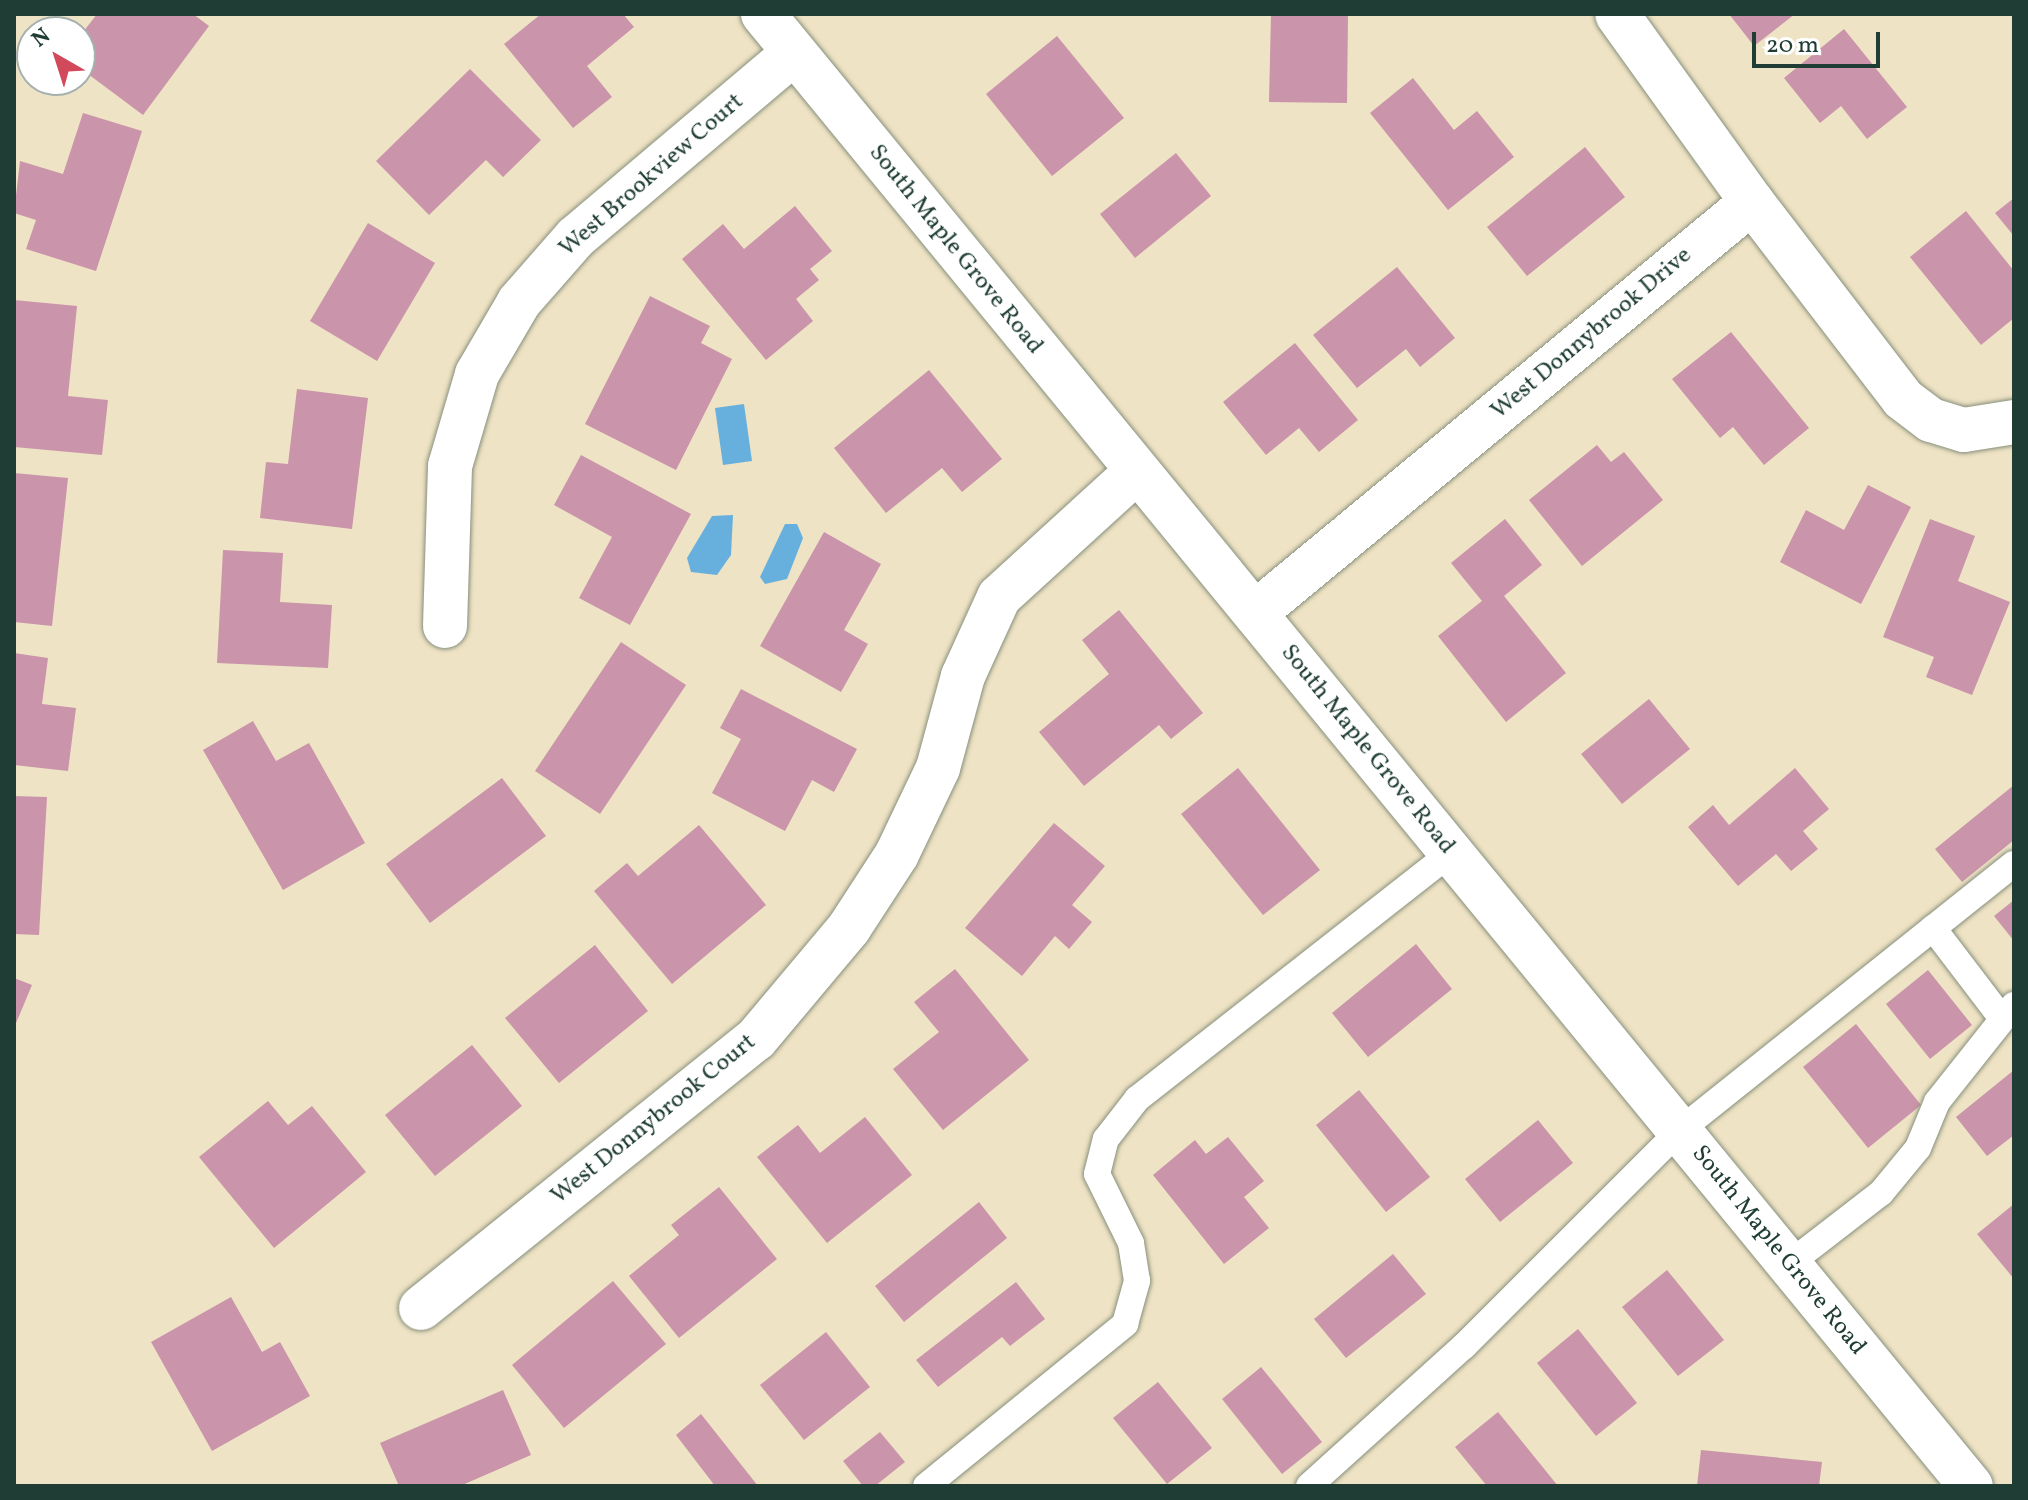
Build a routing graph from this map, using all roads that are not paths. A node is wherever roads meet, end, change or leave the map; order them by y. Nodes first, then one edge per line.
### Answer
1 (763, 14) edge
2 (1617, 14) edge
3 (794, 53) junction
4 (1752, 202) junction
5 (2014, 422) edge
6 (1137, 471) junction
7 (1255, 613) junction
8 (445, 626) dead end
9 (1451, 853) junction
10 (2014, 864) edge
11 (1933, 928) junction
12 (2007, 1011) edge
13 (1679, 1131) junction
14 (1789, 1264) junction
15 (421, 1308) dead end
16 (926, 1486) edge
17 (1309, 1486) edge
18 (1971, 1486) edge

1 - 3 street, South Maple Grove Road
2 - 4 street
3 - 6 street, South Maple Grove Road
3 - 8 street, West Brookview Court
4 - 5 street
4 - 7 street, West Donnybrook Drive
6 - 7 street, South Maple Grove Road
6 - 15 street, West Donnybrook Court
7 - 9 street, South Maple Grove Road
9 - 13 street, South Maple Grove Road
9 - 16 lane
10 - 11 lane
11 - 12 lane
11 - 13 lane
12 - 14 lane
13 - 14 street, South Maple Grove Road
13 - 17 lane
14 - 18 street, South Maple Grove Road

